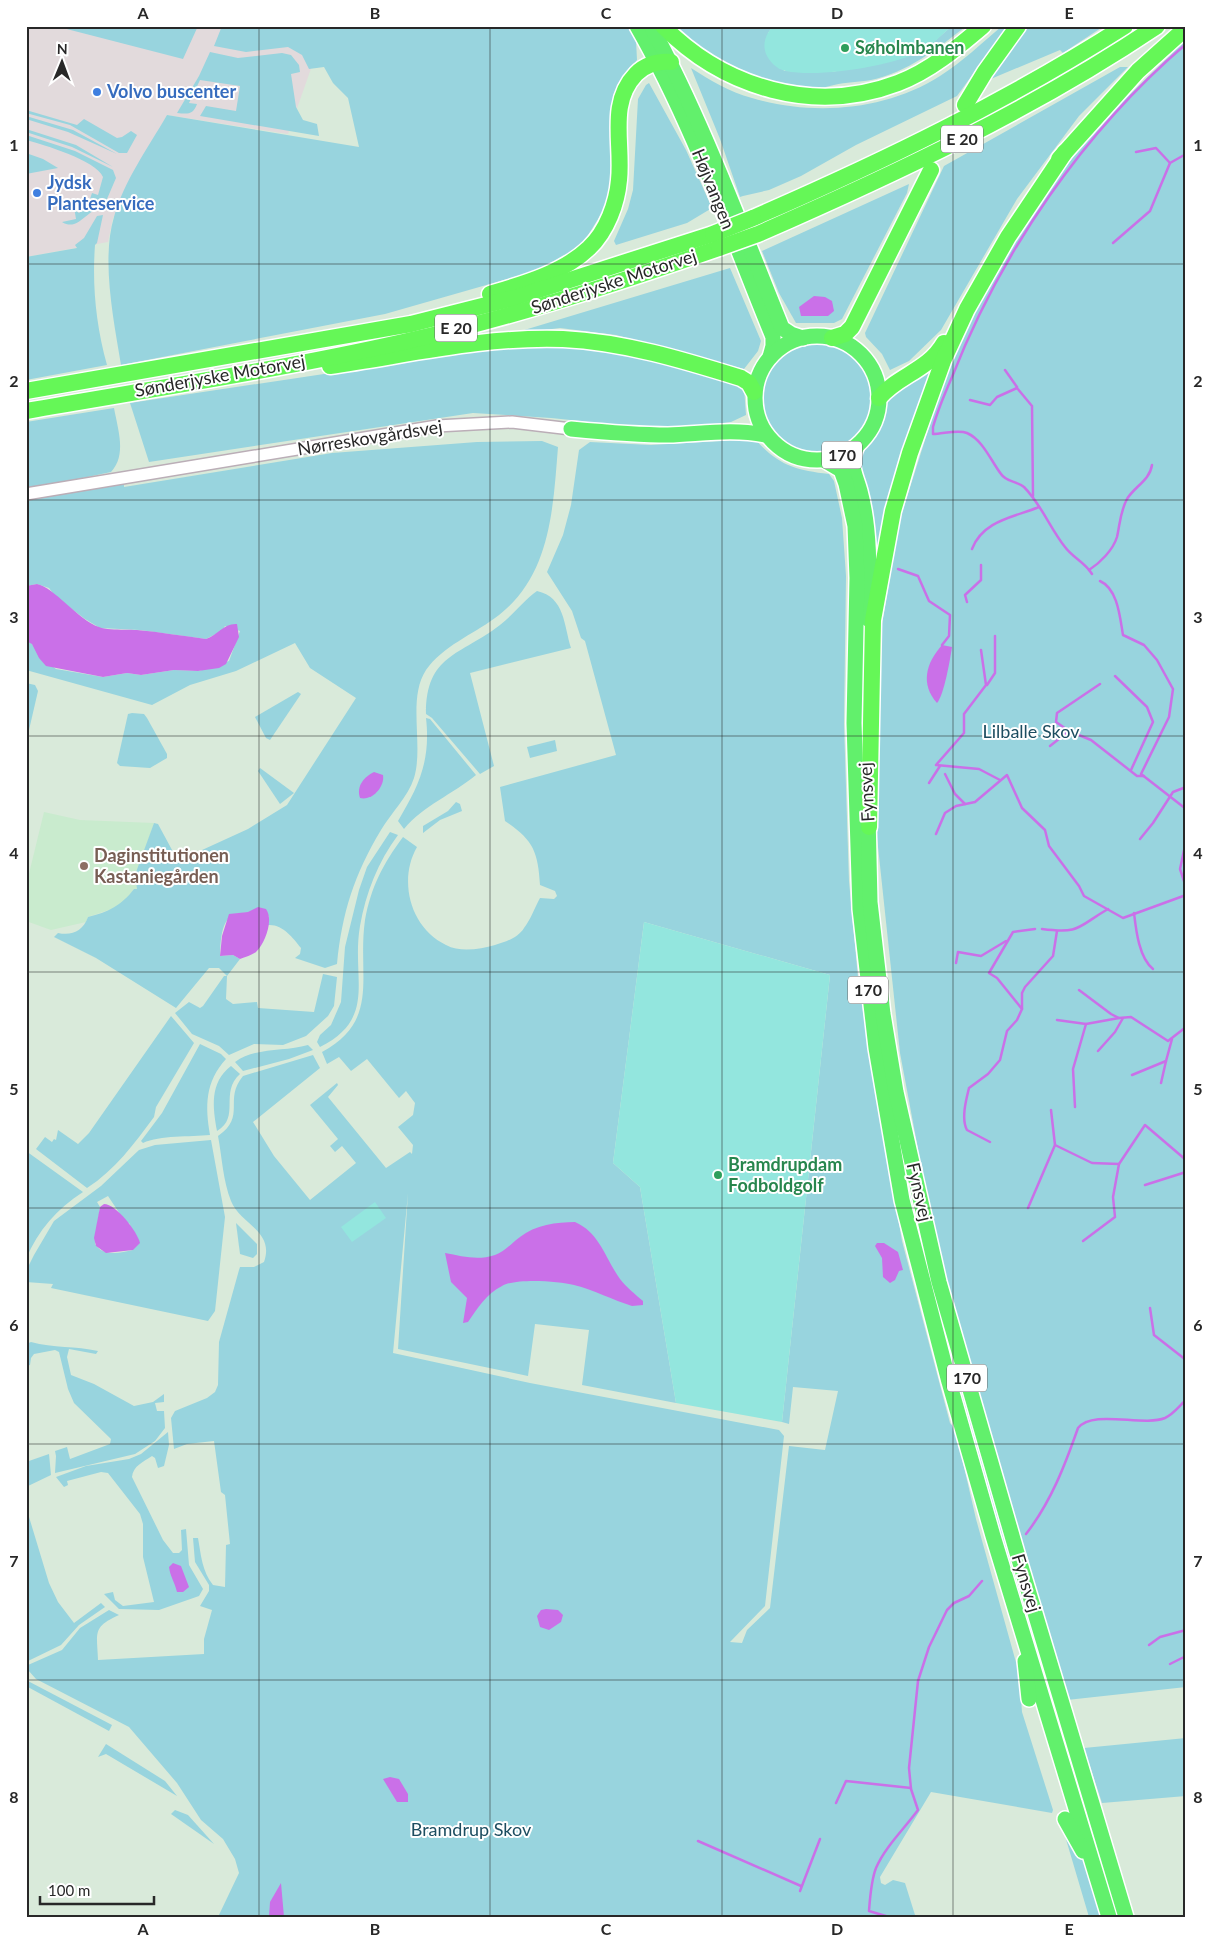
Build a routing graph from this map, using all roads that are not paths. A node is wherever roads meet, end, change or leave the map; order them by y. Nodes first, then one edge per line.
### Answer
1 (637, 26) edge
2 (651, 26) edge
3 (663, 26) edge
4 (983, 26) edge
5 (1018, 26) edge
6 (1125, 26) edge
7 (1156, 26) edge
8 (1186, 28) edge
9 (664, 62) junction
10 (965, 105) dead end
11 (1065, 152) junction
12 (931, 170) dead end
13 (716, 241) junction
14 (803, 338) junction
15 (832, 338) junction
16 (326, 340) junction
17 (770, 357) junction
18 (186, 383) junction
19 (26, 391) edge
20 (754, 392) junction
21 (879, 398) junction
22 (26, 410) edge
23 (756, 413) junction
24 (571, 429) joint
25 (717, 432) junction
26 (765, 435) junction
27 (857, 446) junction
28 (824, 460) junction
29 (26, 494) edge
30 (869, 827) junction
31 (988, 1517) junction
32 (1029, 1699) dead end
33 (1065, 1819) dead end
34 (1103, 1898) junction
35 (1109, 1917) edge
36 (1126, 1917) edge

1 - 9 highway, Højvangen / 170
2 - 9 highway, Højvangen / 170
3 - 4 highway
5 - 10 highway
6 - 13 highway, Sønderjyske Motorvej / E 20, bridge
7 - 13 highway, Sønderjyske Motorvej / E 20, bridge
8 - 11 highway
9 - 14 highway, Højvangen / 170
9 - 16 highway
9 - 17 highway, Højvangen / 170
11 - 21 highway
11 - 30 highway
12 - 15 highway
13 - 16 highway, Sønderjyske Motorvej / E 20
13 - 18 highway, Sønderjyske Motorvej / E 20
14 - 15 highway, 170
14 - 17 highway, 170
15 - 21 highway, 170
16 - 19 highway, Sønderjyske Motorvej / E 20
17 - 20 highway, 170
18 - 20 highway
18 - 22 highway, Sønderjyske Motorvej / E 20
20 - 23 highway, 170
21 - 27 highway, 170
23 - 25 highway, Nørreskovgårdsvej
23 - 26 highway, 170
24 - 25 highway, Nørreskovgårdsvej
24 - 29 street, Nørreskovgårdsvej
25 - 26 highway, Nørreskovgårdsvej
26 - 28 highway, 170
27 - 28 highway, 170
27 - 30 highway, Fynsvej / 170
28 - 31 highway, Fynsvej / 170
30 - 36 highway, Fynsvej / 170
31 - 32 highway
31 - 34 highway, Fynsvej / 170
33 - 34 highway
34 - 35 highway, Fynsvej / 170

